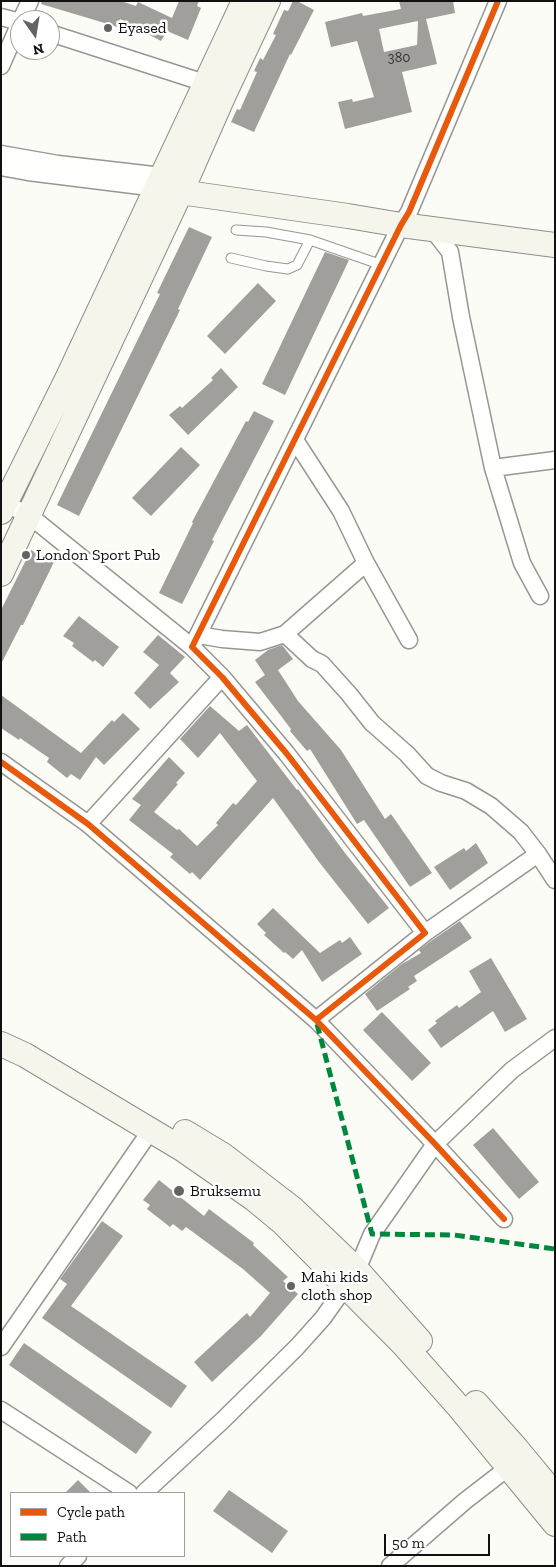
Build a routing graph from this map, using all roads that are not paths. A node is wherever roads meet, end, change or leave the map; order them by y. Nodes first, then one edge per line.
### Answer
1 (244, 1) edge
2 (268, 1) edge
3 (498, 1) edge
4 (60, 36) edge
5 (10, 45) edge
6 (1, 66) edge
7 (205, 83) junction
8 (1, 154) edge
9 (1, 167) edge
10 (159, 182) junction
11 (184, 187) junction
12 (405, 218) junction
13 (236, 230) dead end
14 (433, 230) junction
15 (555, 234) edge
16 (310, 240) junction
17 (555, 246) edge
18 (231, 258) dead end
19 (382, 265) junction
20 (295, 440) junction
21 (555, 460) edge
22 (493, 468) junction
23 (3, 506) edge
24 (30, 516) junction
25 (366, 563) junction
26 (1, 574) edge
27 (540, 596) dead end
28 (285, 634) junction
29 (409, 640) dead end
30 (195, 641) junction
31 (222, 677) junction
32 (1, 762) edge
33 (88, 824) junction
34 (538, 854) junction
35 (555, 880) edge
36 (425, 933) junction
37 (316, 1020) junction
38 (1, 1027) edge
39 (555, 1038) edge
40 (1, 1044) edge
41 (151, 1130) junction
42 (435, 1144) junction
43 (504, 1219) dead end
44 (351, 1278) junction
45 (1, 1347) edge
46 (1, 1410) edge
47 (509, 1467) junction
48 (127, 1492) edge
49 (145, 1492) edge
50 (555, 1495) edge
51 (555, 1524) edge
52 (77, 1557) edge
53 (68, 1566) edge
54 (390, 1566) edge

1 - 7 main road
2 - 11 main road
3 - 12 street
4 - 7 street
5 - 6 street
7 - 10 main road
8 - 10 street
9 - 10 street
10 - 11 main road
10 - 23 main road
11 - 12 main road
11 - 24 main road
12 - 14 main road
12 - 15 main road
12 - 19 street
13 - 16 lane
14 - 17 main road
14 - 22 street
16 - 18 lane
16 - 19 lane
19 - 20 street
20 - 25 street
20 - 30 street
21 - 22 street
22 - 27 street
23 - 24 street
24 - 26 main road
24 - 30 street
25 - 28 street
25 - 29 street
28 - 30 street
28 - 34 street
30 - 31 street
31 - 33 street
31 - 36 street
32 - 33 street
33 - 37 street
34 - 35 street
34 - 36 street
36 - 37 street
37 - 42 street
38 - 44 main road
39 - 42 street
40 - 41 main road
41 - 44 main road
41 - 45 street
42 - 43 street
42 - 44 street
44 - 47 main road
44 - 49 street
44 - 50 main road
46 - 48 street
47 - 51 main road
47 - 54 street
52 - 53 street

